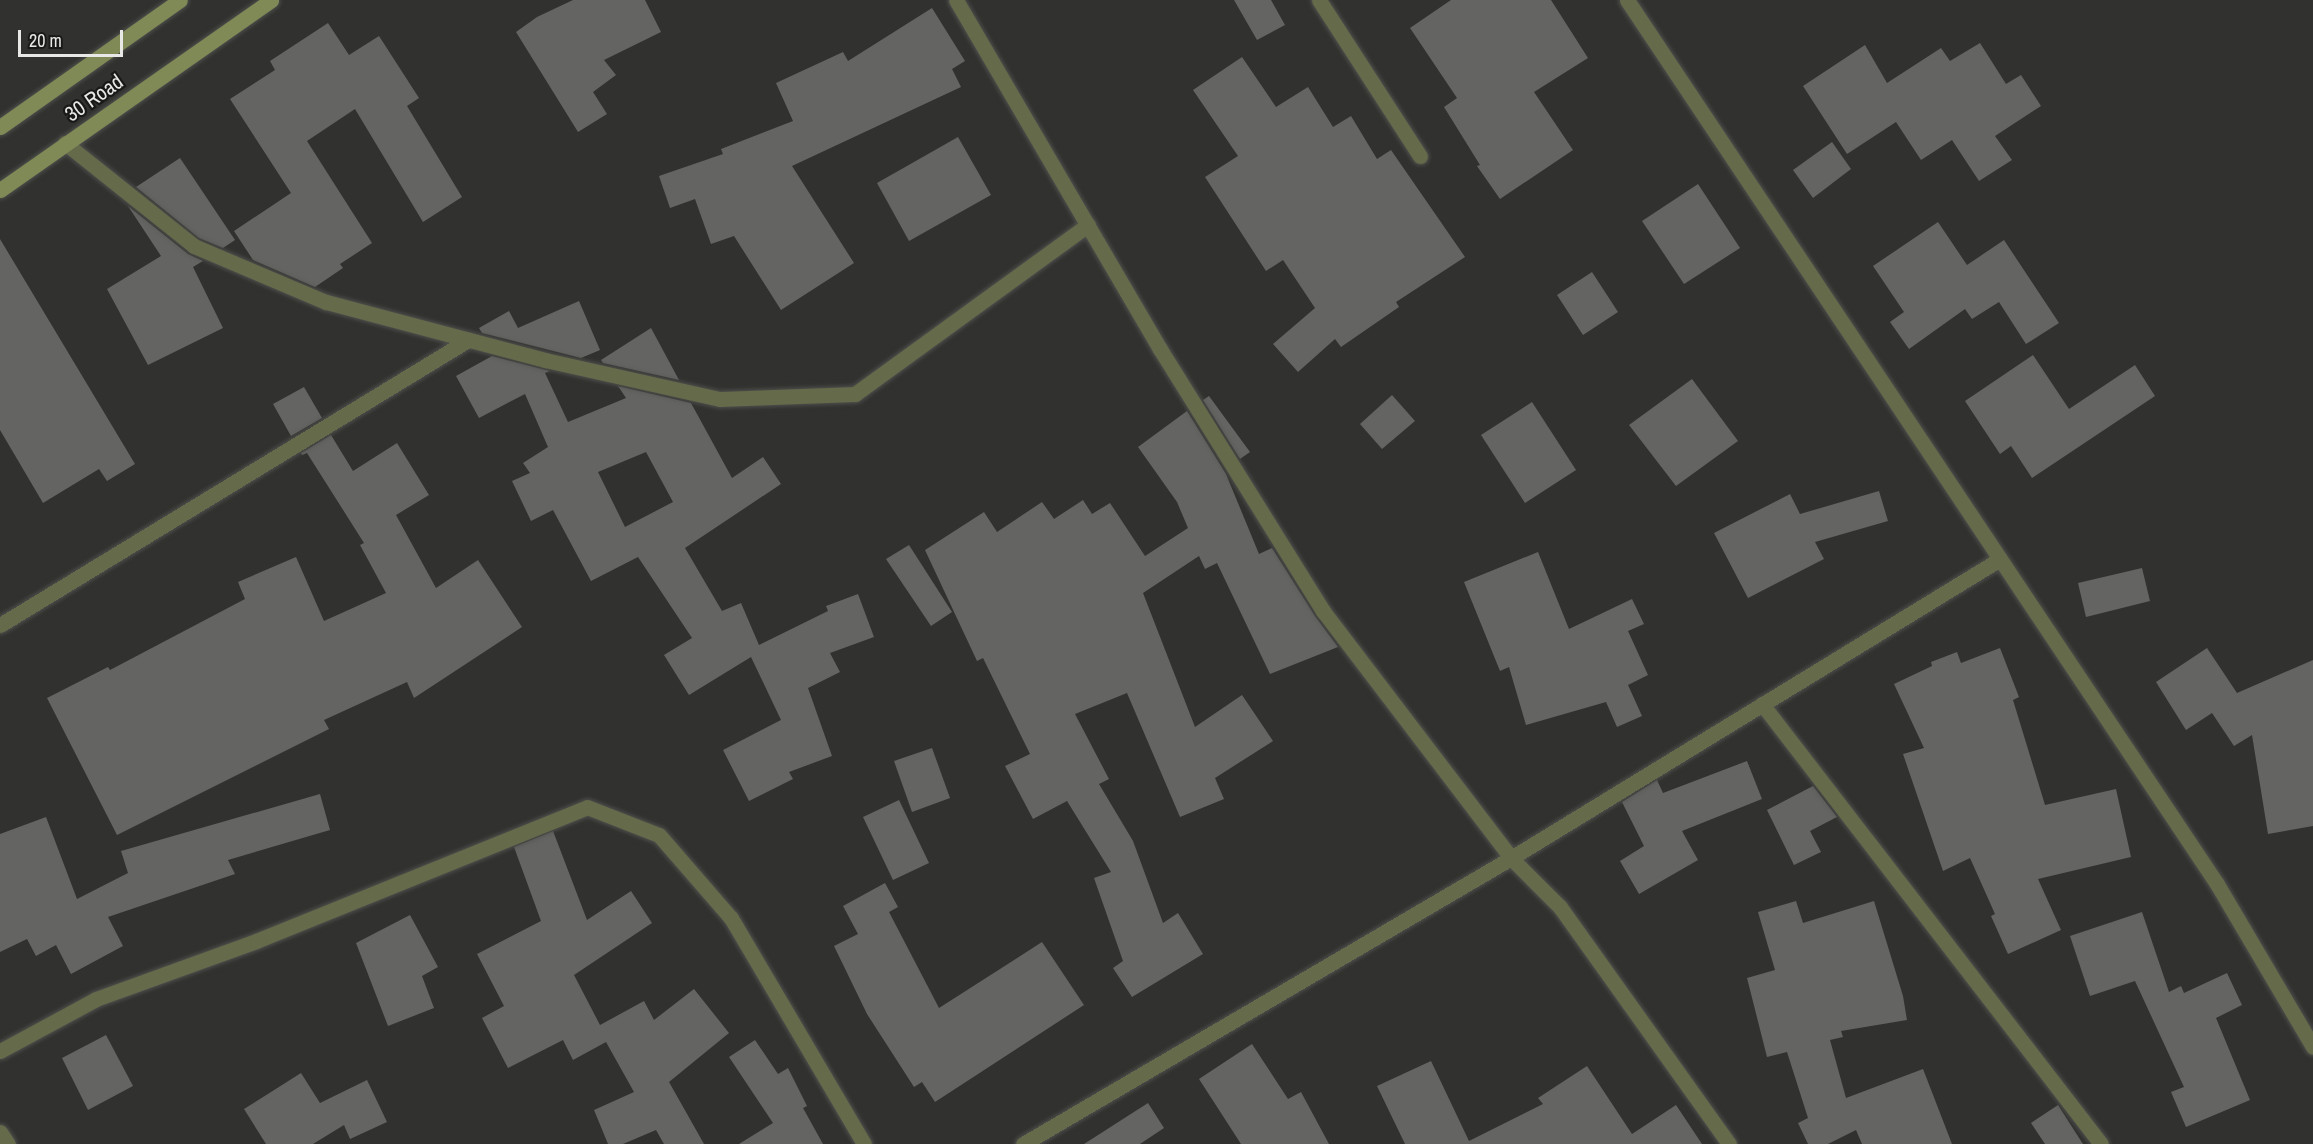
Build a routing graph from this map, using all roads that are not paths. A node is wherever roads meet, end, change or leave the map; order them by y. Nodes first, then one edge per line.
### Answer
1 (180, 0) edge
2 (271, 0) edge
3 (956, 0) edge
4 (1319, 0) edge
5 (1627, 0) edge
6 (0, 127) edge
7 (65, 144) junction
8 (1419, 156) dead end
9 (0, 189) edge
10 (1088, 225) junction
11 (468, 340) junction
12 (2000, 559) junction
13 (0, 625) edge
14 (1762, 704) junction
15 (1511, 858) junction
16 (2313, 1047) edge
17 (0, 1051) edge
18 (0, 1132) edge
19 (8, 1144) edge
20 (864, 1144) edge
21 (1023, 1144) edge
22 (1729, 1144) edge
23 (2101, 1144) edge

1 - 6 main road, 30 Road
2 - 7 main road, 30 Road
3 - 10 street
4 - 8 street
5 - 12 street
7 - 9 main road, 30 Road
7 - 11 street
10 - 11 street
10 - 15 street
11 - 13 street
12 - 14 street
12 - 16 street
14 - 15 street
14 - 23 street
15 - 21 street
15 - 22 street
17 - 20 street
18 - 19 street

